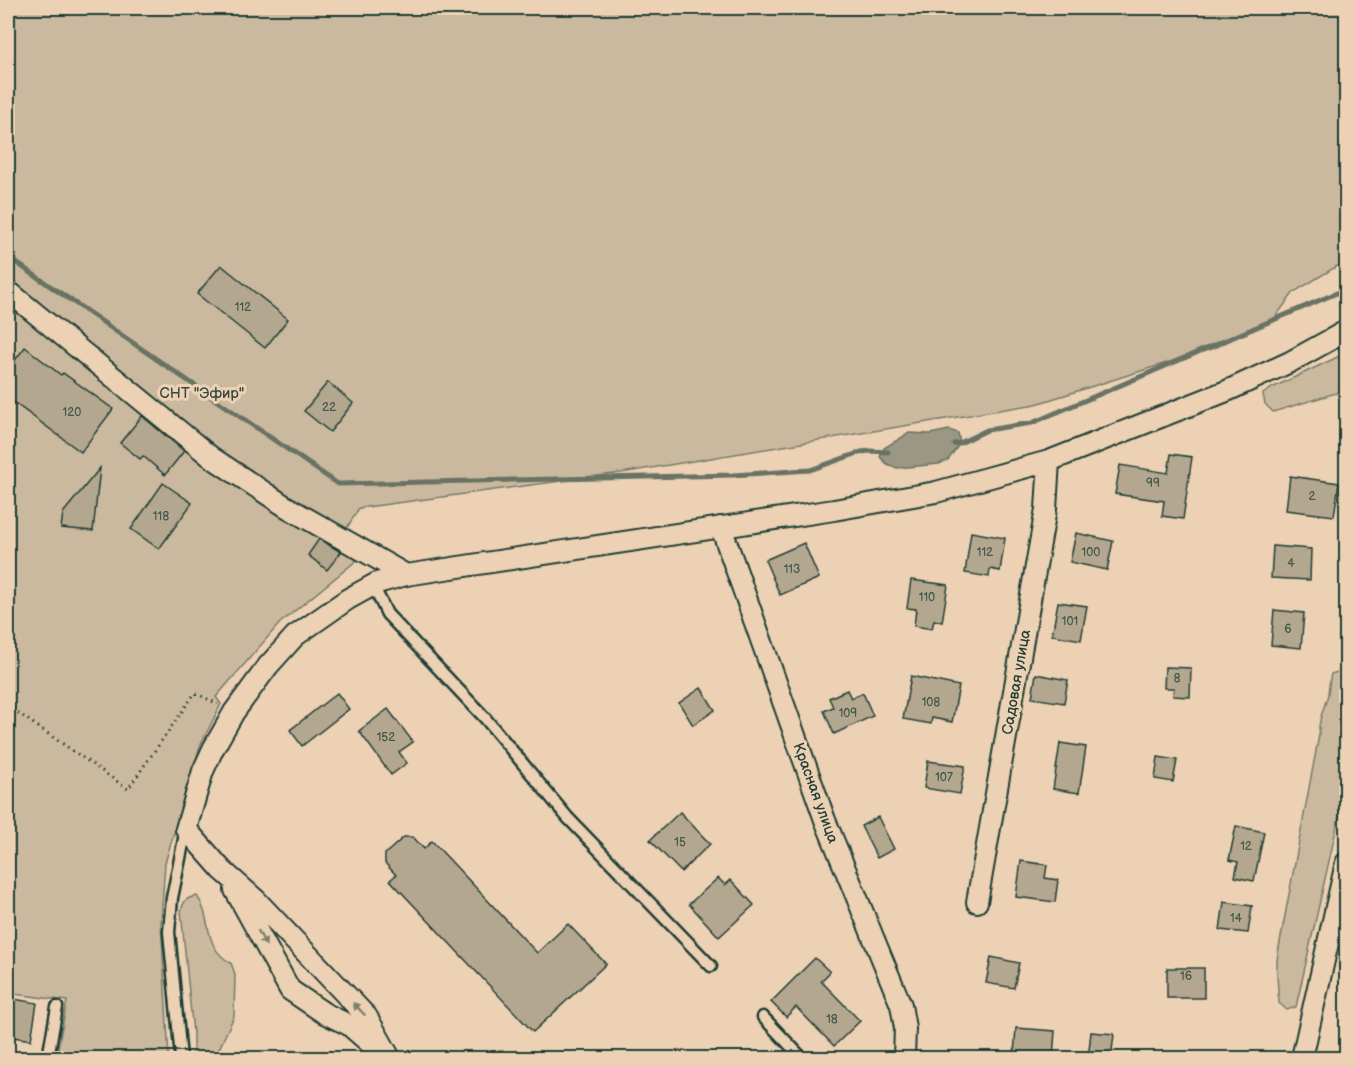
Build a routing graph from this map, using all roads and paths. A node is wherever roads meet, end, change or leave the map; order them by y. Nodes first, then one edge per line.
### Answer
1 (8, 291) edge
2 (1347, 331) edge
3 (1049, 461) junction
4 (721, 527) junction
5 (406, 575) junction
6 (373, 585) junction
7 (8, 706) edge
8 (234, 711) junction
9 (186, 829) junction
10 (1347, 863) edge
11 (222, 870) junction
12 (977, 902) dead end
13 (711, 966) dead end
14 (57, 1007) dead end
15 (763, 1017) dead end
16 (48, 1059) edge
17 (181, 1059) edge
18 (388, 1059) edge
19 (802, 1059) edge
20 (904, 1059) edge
21 (1302, 1059) edge

1 - 5 street
2 - 3 street
3 - 4 street
3 - 12 street, Садовая улица
4 - 5 street
4 - 20 street, Красная улица
5 - 6 street
6 - 8 street
6 - 13 lane
7 - 8 path
8 - 9 street
9 - 11 street
9 - 17 lane
10 - 21 street
18 -> 11 street
11 -> 18 street
14 - 16 lane
15 - 19 lane

